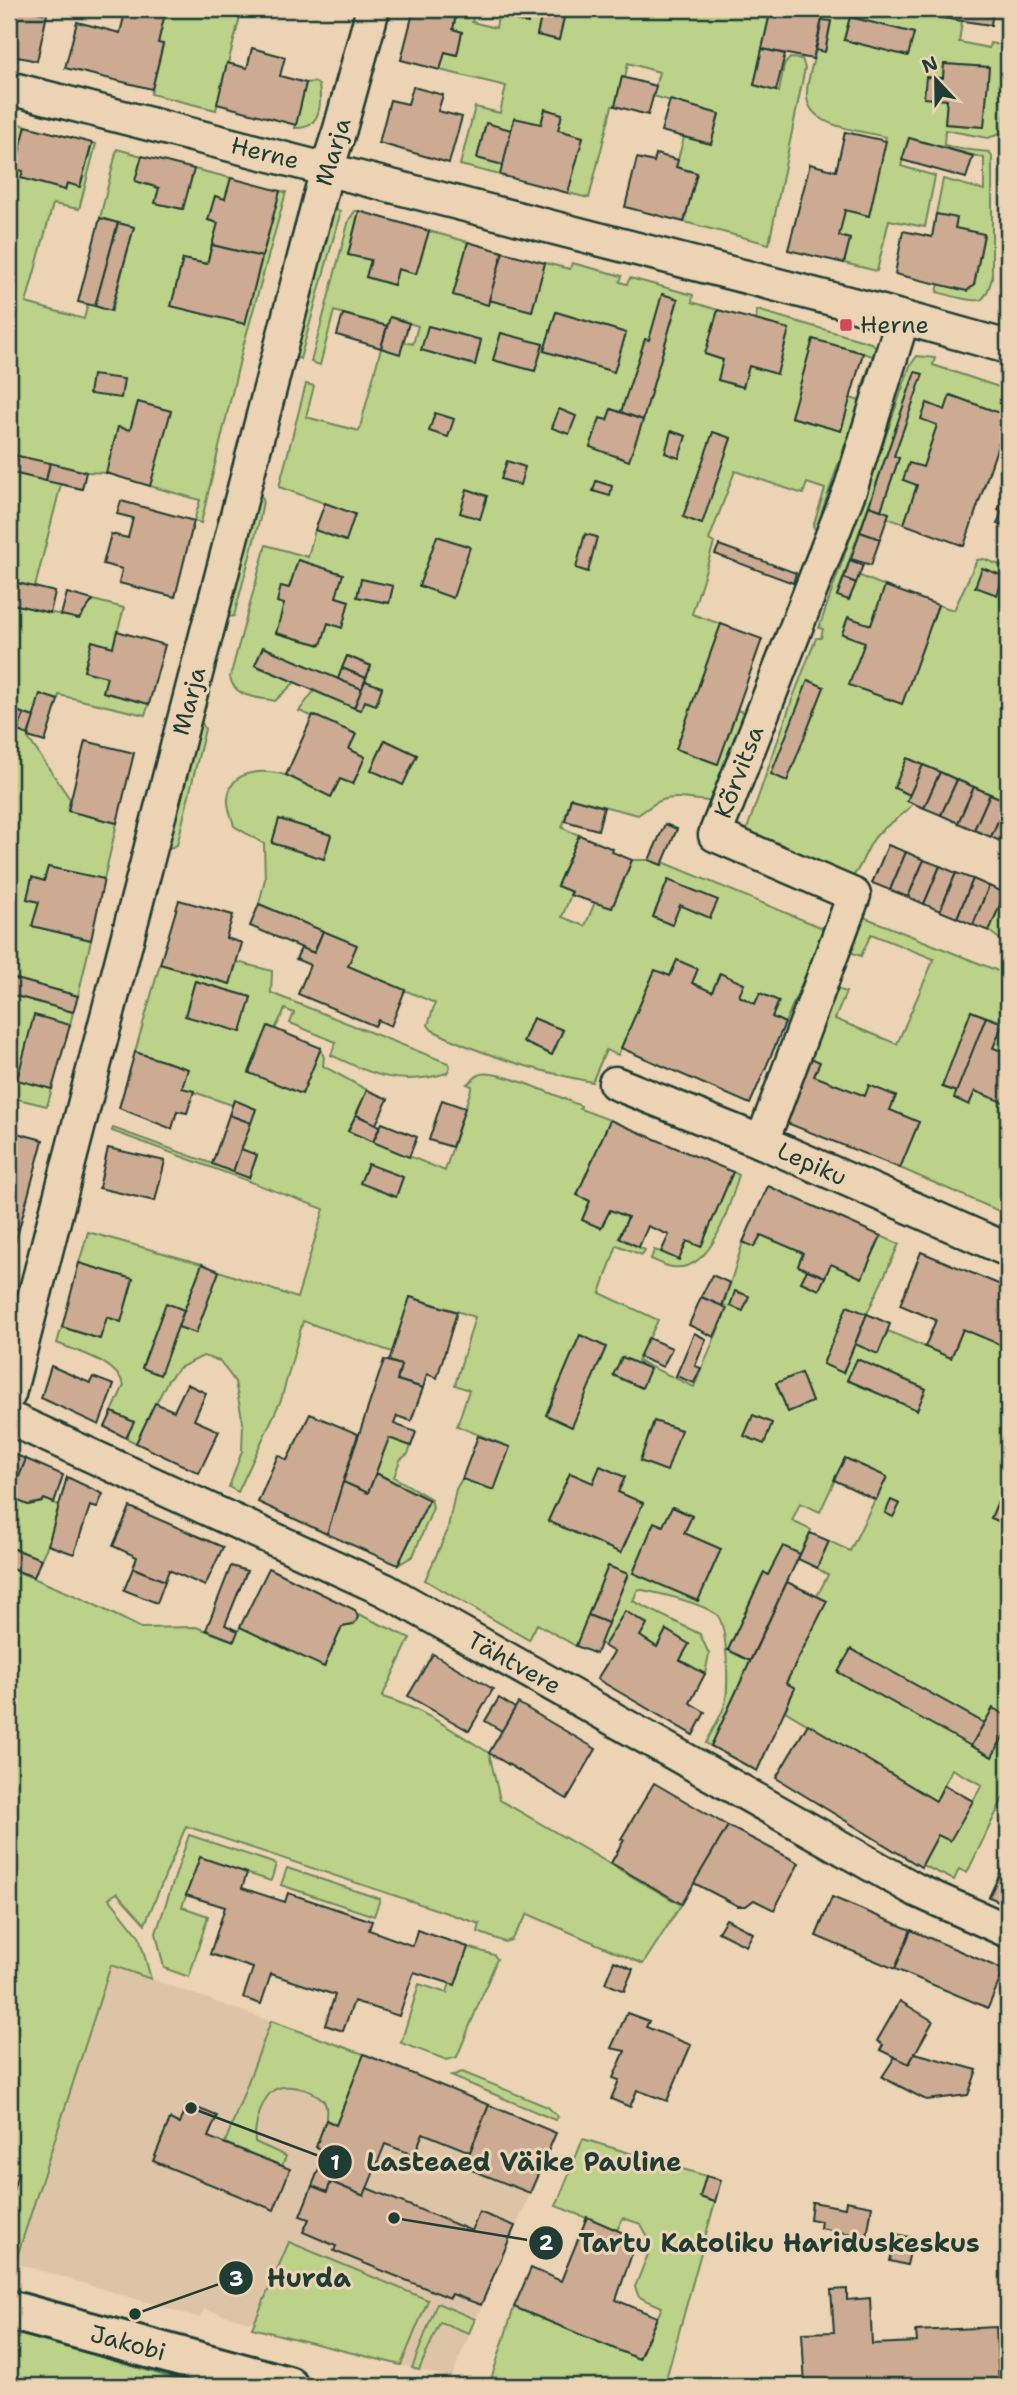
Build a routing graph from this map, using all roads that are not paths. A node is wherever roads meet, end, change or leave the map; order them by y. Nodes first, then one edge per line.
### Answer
1 (373, 9) edge
2 (9, 89) edge
3 (327, 169) junction
4 (903, 318) junction
5 (1007, 340) edge
6 (615, 1083) dead end
7 (762, 1142) junction
8 (1008, 1250) edge
9 (9, 1394) edge
10 (9, 1418) edge
11 (1008, 1931) edge
12 (9, 2310) edge
13 (208, 2376) edge
14 (288, 2386) edge

1 - 3 street, Marja
2 - 3 street, Herne
3 - 4 street, Herne
3 - 9 street, Marja
4 - 5 street, Herne
4 - 7 street, Kõrvitsa
6 - 7 street, Lepiku
7 - 8 street, Lepiku
10 - 11 street, Tähtvere
12 - 13 main road, Jakobi
13 - 14 main road, Jakobi

